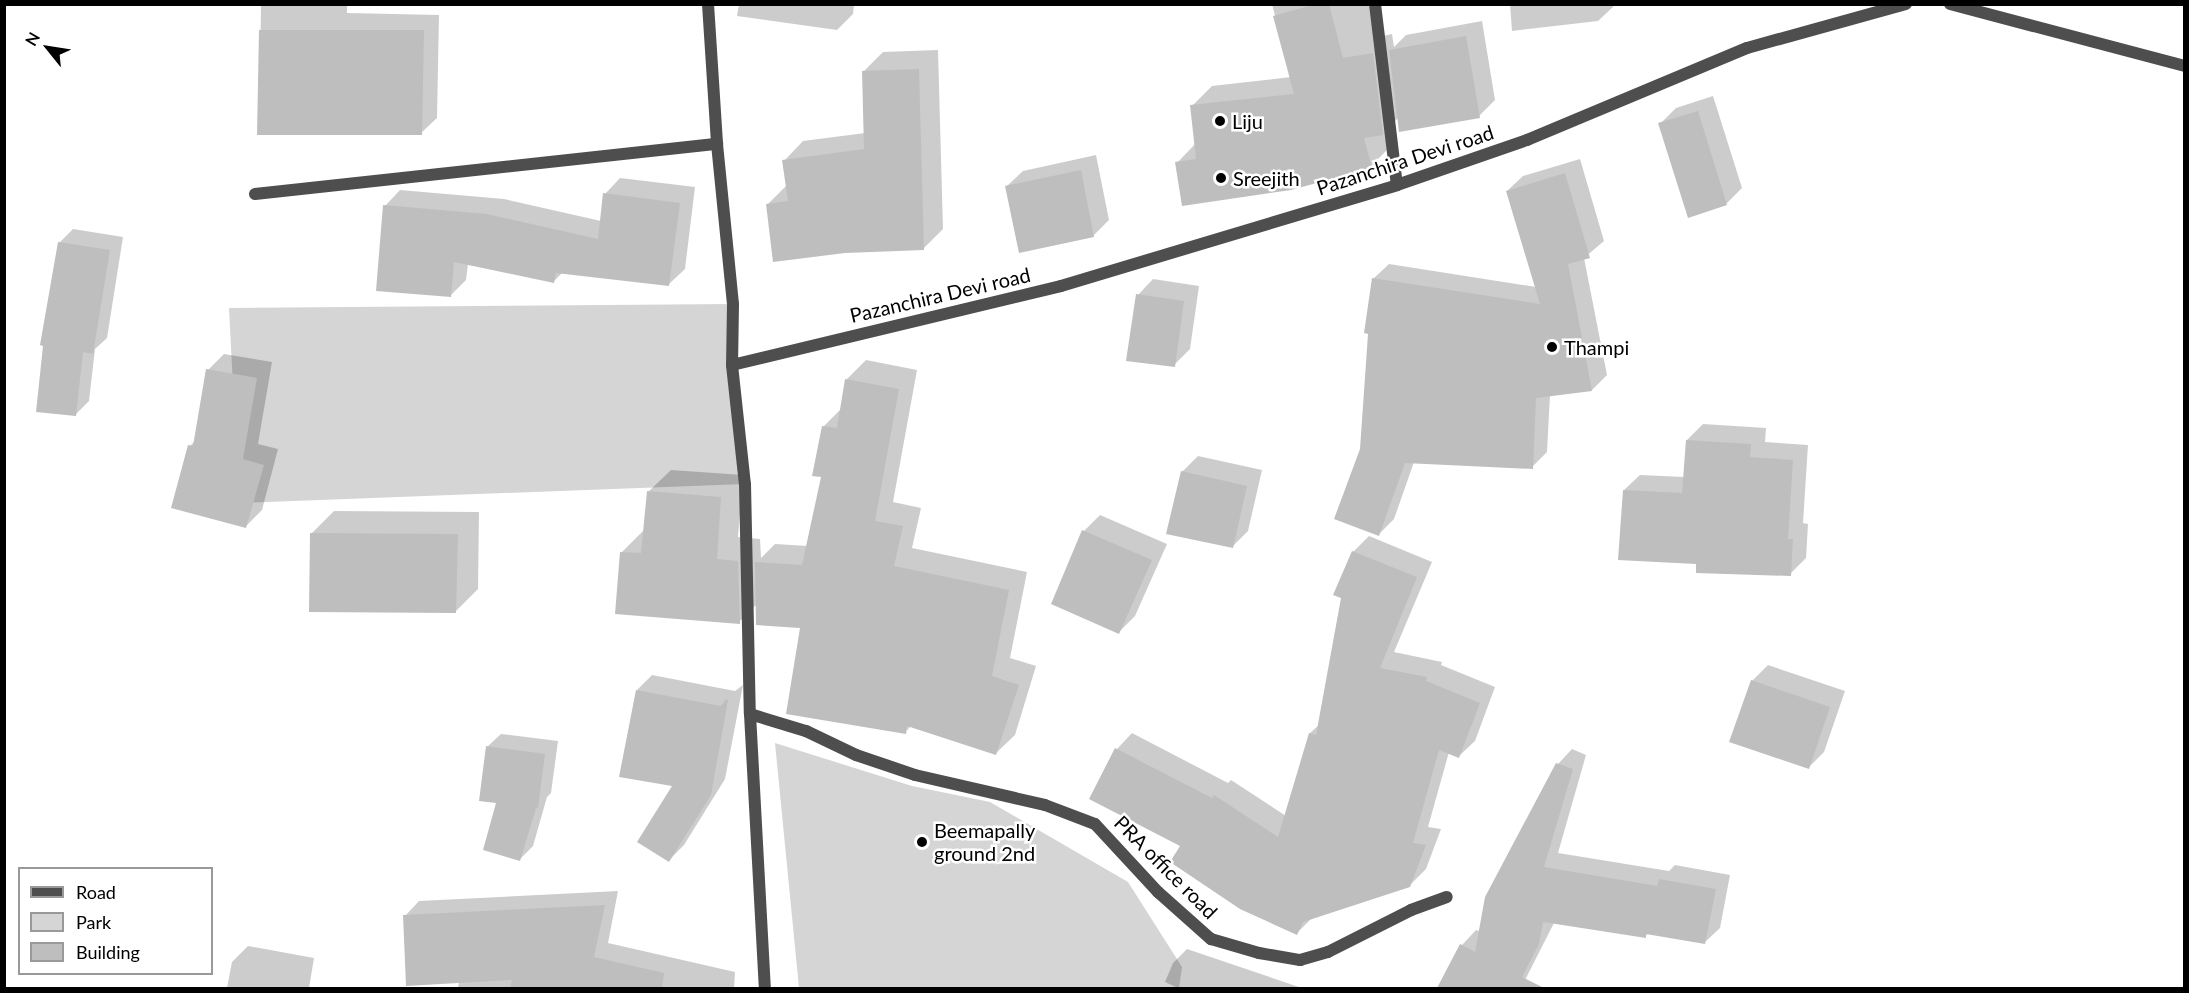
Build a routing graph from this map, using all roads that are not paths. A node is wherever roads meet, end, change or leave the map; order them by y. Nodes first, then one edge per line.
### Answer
1 (708, 4) edge
2 (1375, 4) edge
3 (1906, 4) edge
4 (1950, 4) edge
5 (2184, 66) edge
6 (717, 144) junction
7 (1397, 185) junction
8 (255, 194) dead end
9 (732, 365) junction
10 (750, 714) junction
11 (1447, 897) dead end
12 (765, 988) edge

1 - 6 street
2 - 7 street
3 - 7 street, Pazanchira Devi road
4 - 5 street
6 - 8 street
6 - 9 street
7 - 9 street, Pazanchira Devi road
9 - 10 street
10 - 11 street, PRA office road
10 - 12 street

